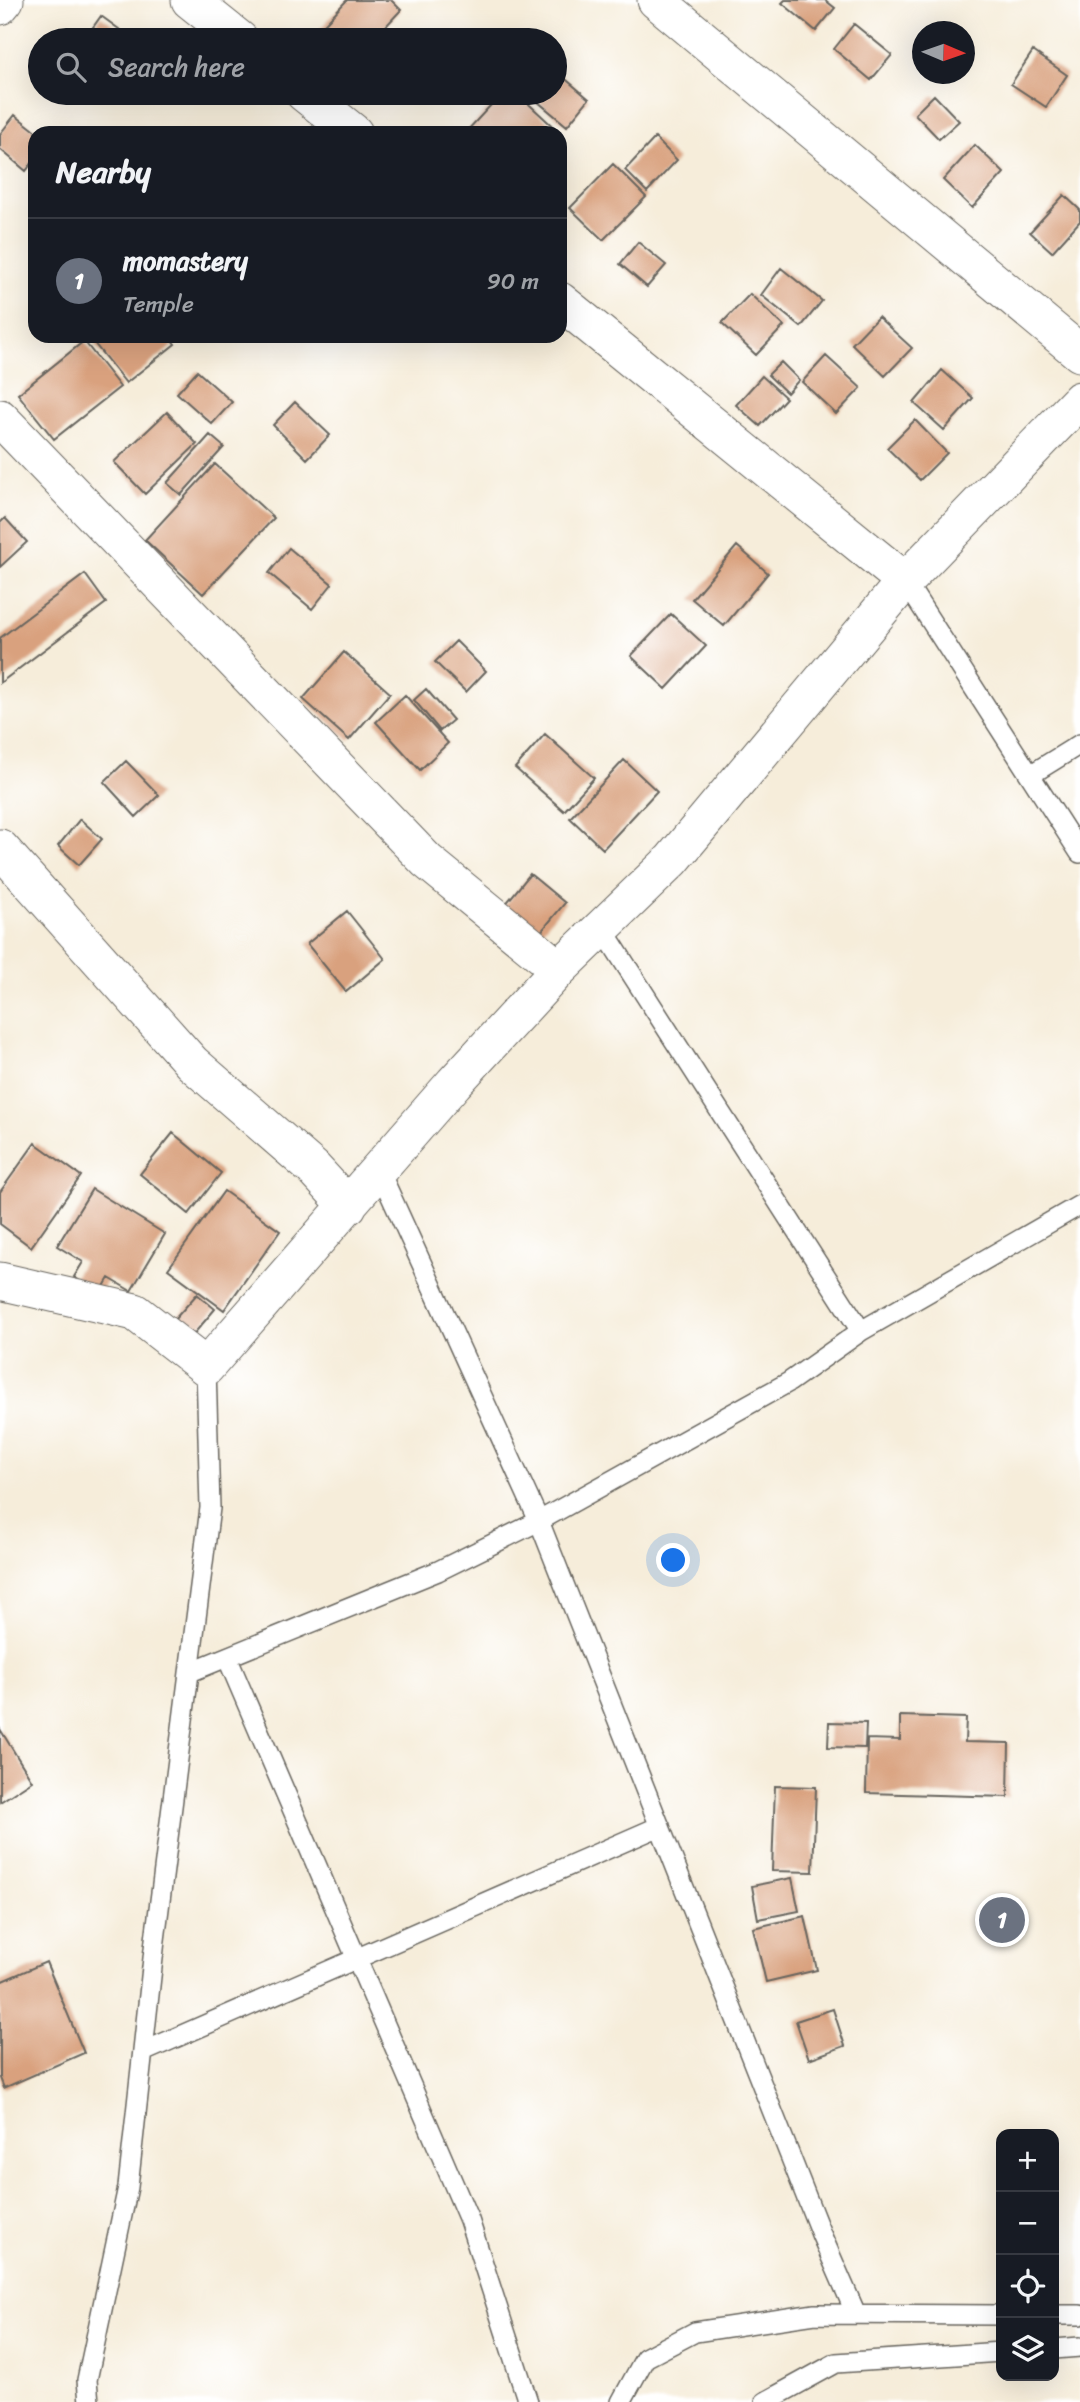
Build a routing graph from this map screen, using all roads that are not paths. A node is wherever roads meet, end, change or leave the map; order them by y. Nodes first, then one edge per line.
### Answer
1 (5, 0) edge
2 (190, 0) edge
3 (656, 0) edge
4 (0, 6) edge
5 (225, 28) edge
6 (319, 105) edge
7 (345, 126) edge
8 (567, 307) edge
9 (1080, 353) edge
10 (1080, 400) edge
11 (0, 418) edge
12 (905, 581) junction
13 (1080, 744) edge
14 (1030, 775) junction
15 (0, 848) edge
16 (1080, 853) edge
17 (602, 928) junction
18 (559, 969) junction
19 (379, 1170) junction
20 (1080, 1205) edge
21 (348, 1206) junction
22 (0, 1280) edge
23 (861, 1331) junction
24 (206, 1367) junction
25 (539, 1521) junction
26 (227, 1657) junction
27 (190, 1672) junction
28 (660, 1826) junction
29 (358, 1957) junction
30 (143, 2052) junction
31 (856, 2315) junction
32 (996, 2315) edge
33 (1059, 2315) edge
34 (1080, 2315) edge
35 (1080, 2347) edge
36 (1059, 2349) edge
37 (996, 2352) edge
38 (89, 2402) edge
39 (528, 2402) edge
40 (621, 2402) edge
41 (765, 2402) edge

1 - 4 street
2 - 5 street
3 - 9 street
6 - 7 street
8 - 12 street
10 - 12 street
11 - 18 street
12 - 14 lane
12 - 17 street
13 - 14 lane
14 - 16 lane
15 - 21 street
17 - 18 street
17 - 23 lane
18 - 19 street
19 - 21 street
19 - 25 lane
20 - 23 lane
21 - 24 street
22 - 24 street
23 - 25 lane
24 - 27 lane
25 - 26 lane
25 - 28 lane
26 - 27 lane
26 - 29 lane
27 - 30 lane
28 - 29 lane
28 - 31 lane
29 - 30 lane
29 - 39 lane
30 - 38 lane
31 - 32 lane
31 - 40 lane
33 - 34 lane
35 - 36 lane
37 - 41 lane

